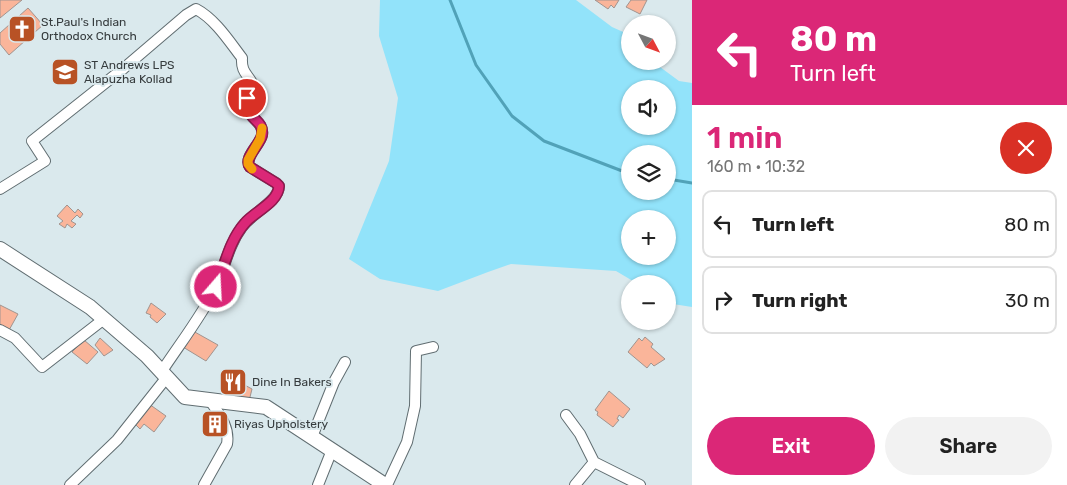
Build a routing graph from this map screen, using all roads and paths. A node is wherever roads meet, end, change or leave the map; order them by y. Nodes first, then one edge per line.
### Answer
1 (194, 4) edge
2 (0, 189) edge
3 (0, 249) edge
4 (104, 319) junction
5 (0, 330) edge
6 (433, 347) dead end
7 (345, 362) dead end
8 (165, 374) junction
9 (209, 399) junction
10 (566, 415) dead end
11 (312, 437) junction
12 (332, 450) junction
13 (594, 462) junction
14 (70, 485) edge
15 (204, 485) edge
16 (318, 485) edge
17 (386, 485) edge
18 (575, 485) edge
19 (640, 485) edge

1 - 2 street
1 - 8 street
3 - 4 main road
4 - 5 street
4 - 8 main road
6 - 17 street
7 - 11 street
8 - 9 main road
8 - 14 street
9 - 11 main road
9 - 15 street
10 - 13 street
11 - 12 main road
12 - 16 street
12 - 17 main road
13 - 18 street
13 - 19 street

